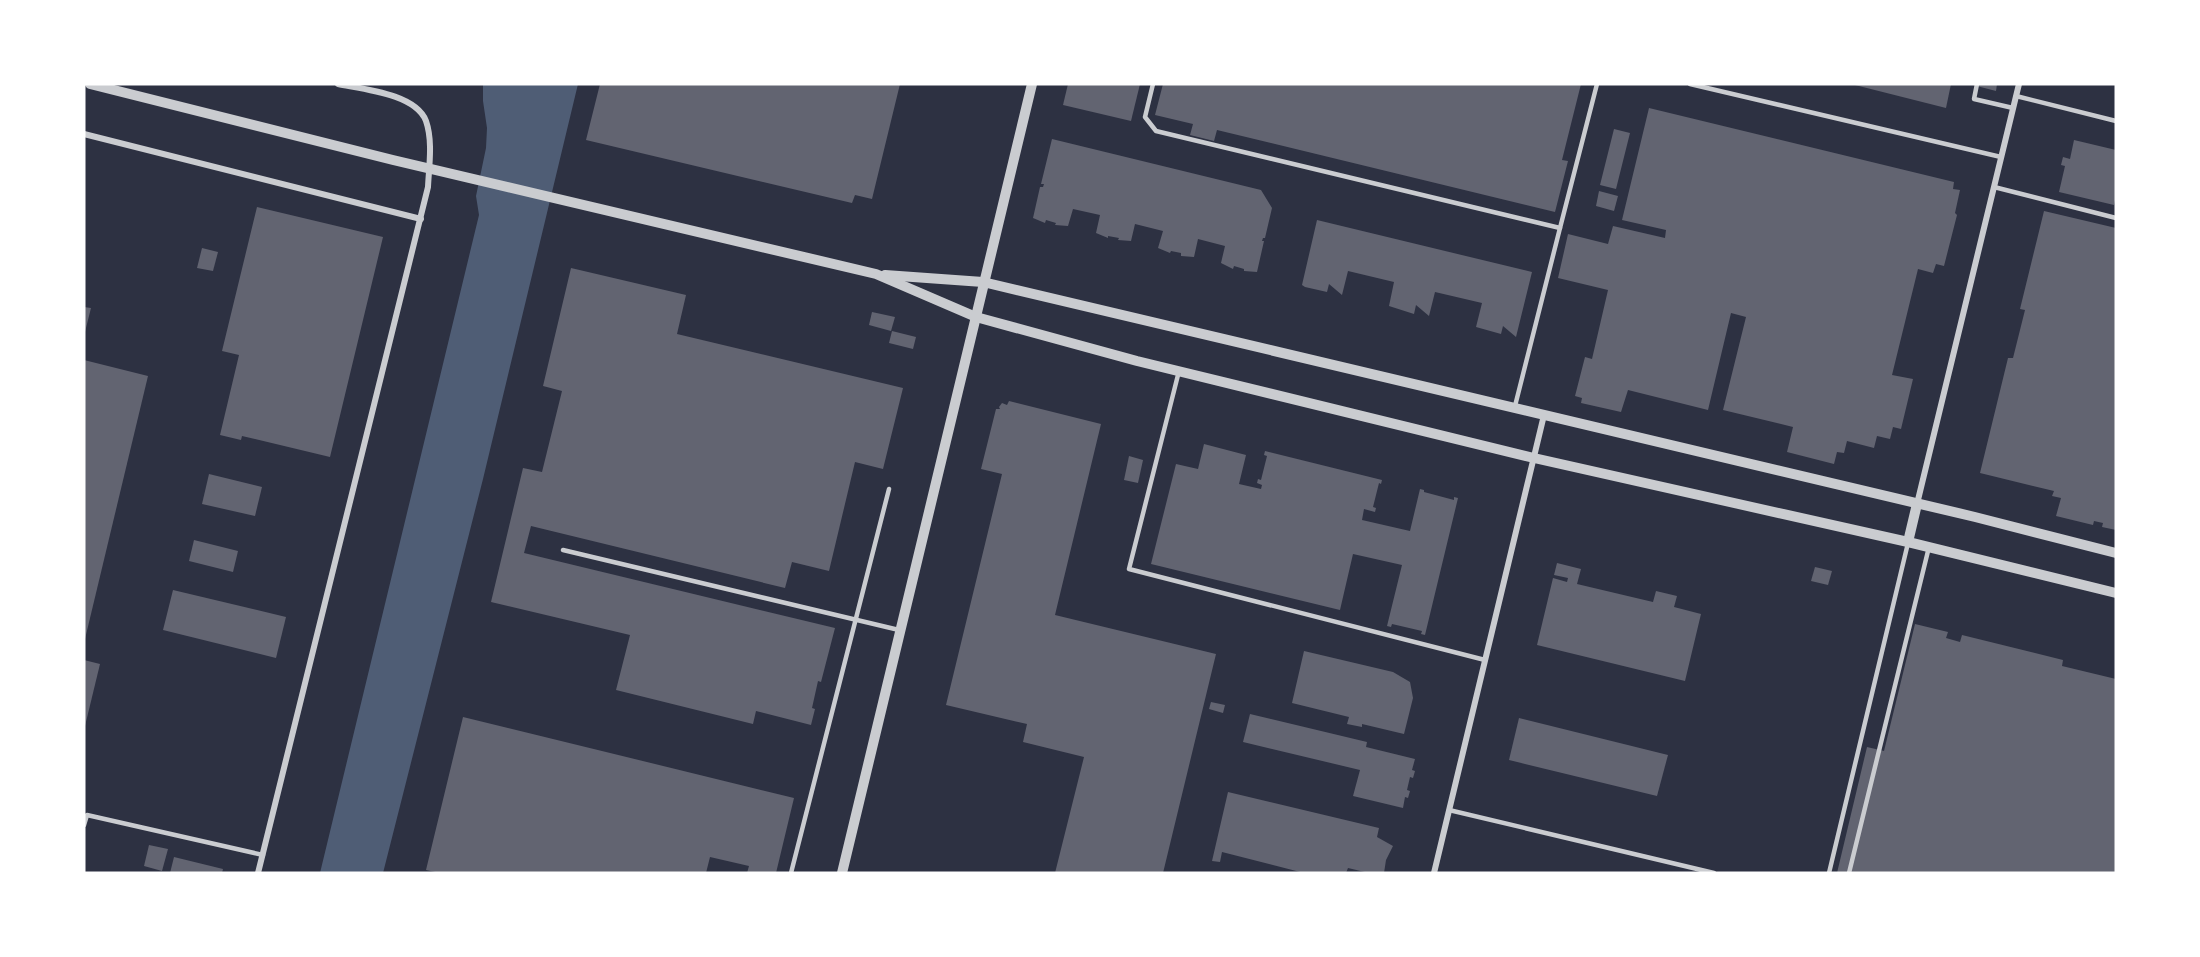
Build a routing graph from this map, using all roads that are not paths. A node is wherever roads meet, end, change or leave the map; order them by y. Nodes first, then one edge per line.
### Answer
1 (90, 84) edge
2 (338, 84) edge
3 (376, 84) edge
4 (1032, 84) edge
5 (1153, 84) edge
6 (1597, 84) edge
7 (1690, 84) edge
8 (1977, 84) edge
9 (2019, 84) edge
10 (374, 92) junction
11 (2016, 96) junction
12 (2013, 108) junction
13 (2116, 121) edge
14 (84, 134) edge
15 (2001, 157) junction
16 (1994, 187) junction
17 (2116, 218) edge
18 (421, 219) junction
19 (1560, 228) junction
20 (876, 274) junction
21 (983, 282) junction
22 (976, 317) junction
23 (1179, 371) junction
24 (1515, 408) junction
25 (1544, 415) junction
26 (1534, 458) junction
27 (889, 489) dead end
28 (1917, 504) junction
29 (1908, 542) junction
30 (1929, 547) junction
31 (563, 550) dead end
32 (2116, 553) edge
33 (2116, 593) edge
34 (855, 620) junction
35 (901, 630) junction
36 (1485, 660) junction
37 (1449, 810) junction
38 (84, 825) edge
39 (263, 855) junction
40 (258, 873) edge
41 (791, 873) edge
42 (842, 873) edge
43 (1434, 873) edge
44 (1714, 873) edge
45 (1828, 873) edge
46 (1849, 873) edge

1 - 20 street
2 - 10 street
3 - 10 street
4 - 21 street
5 - 19 lane
6 - 19 lane
7 - 15 lane
8 - 12 lane
9 - 11 street
10 - 18 street
11 - 12 street
11 - 13 lane
12 - 15 street
14 - 18 street
15 - 16 street
16 - 17 lane
16 - 28 street
18 - 39 street
19 - 24 lane
20 - 21 street
20 - 22 street
21 - 22 street
21 - 24 street
22 - 23 street
22 - 35 street
23 - 26 street
23 - 36 lane
24 - 25 street
25 - 26 street
25 - 28 street
26 - 29 street
26 - 36 street
27 - 34 lane
28 - 29 street
28 - 32 street
29 - 30 street
29 - 45 lane
30 - 33 street
30 - 46 lane
31 - 34 lane
34 - 35 lane
34 - 41 lane
35 - 42 street
36 - 37 street
37 - 43 street
37 - 44 lane
38 - 39 lane
39 - 40 street

